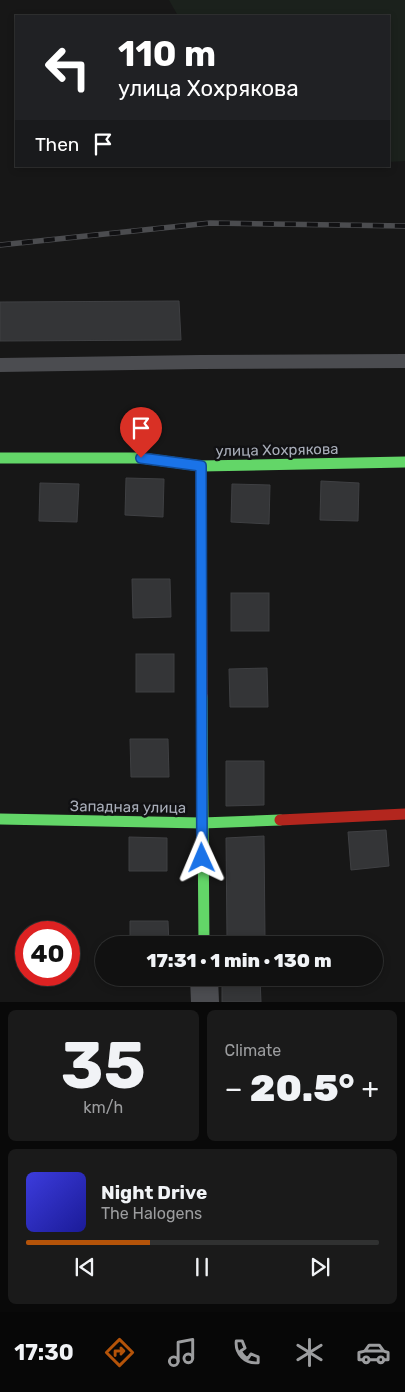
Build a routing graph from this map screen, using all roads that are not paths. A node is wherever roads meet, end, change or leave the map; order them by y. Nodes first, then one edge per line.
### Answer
1 (405, 361) edge
2 (0, 365) edge
3 (0, 458) edge
4 (405, 462) edge
5 (201, 466) junction
6 (405, 814) edge
7 (0, 819) edge
8 (202, 823) junction
9 (204, 936) edge
10 (204, 986) edge
11 (205, 1002) edge

1 - 2 lane
3 - 5 street, улица Хохрякова
4 - 5 street, улица Хохрякова
5 - 8 street
6 - 8 street, Западная улица
7 - 8 street, Западная улица
8 - 9 street
10 - 11 street

